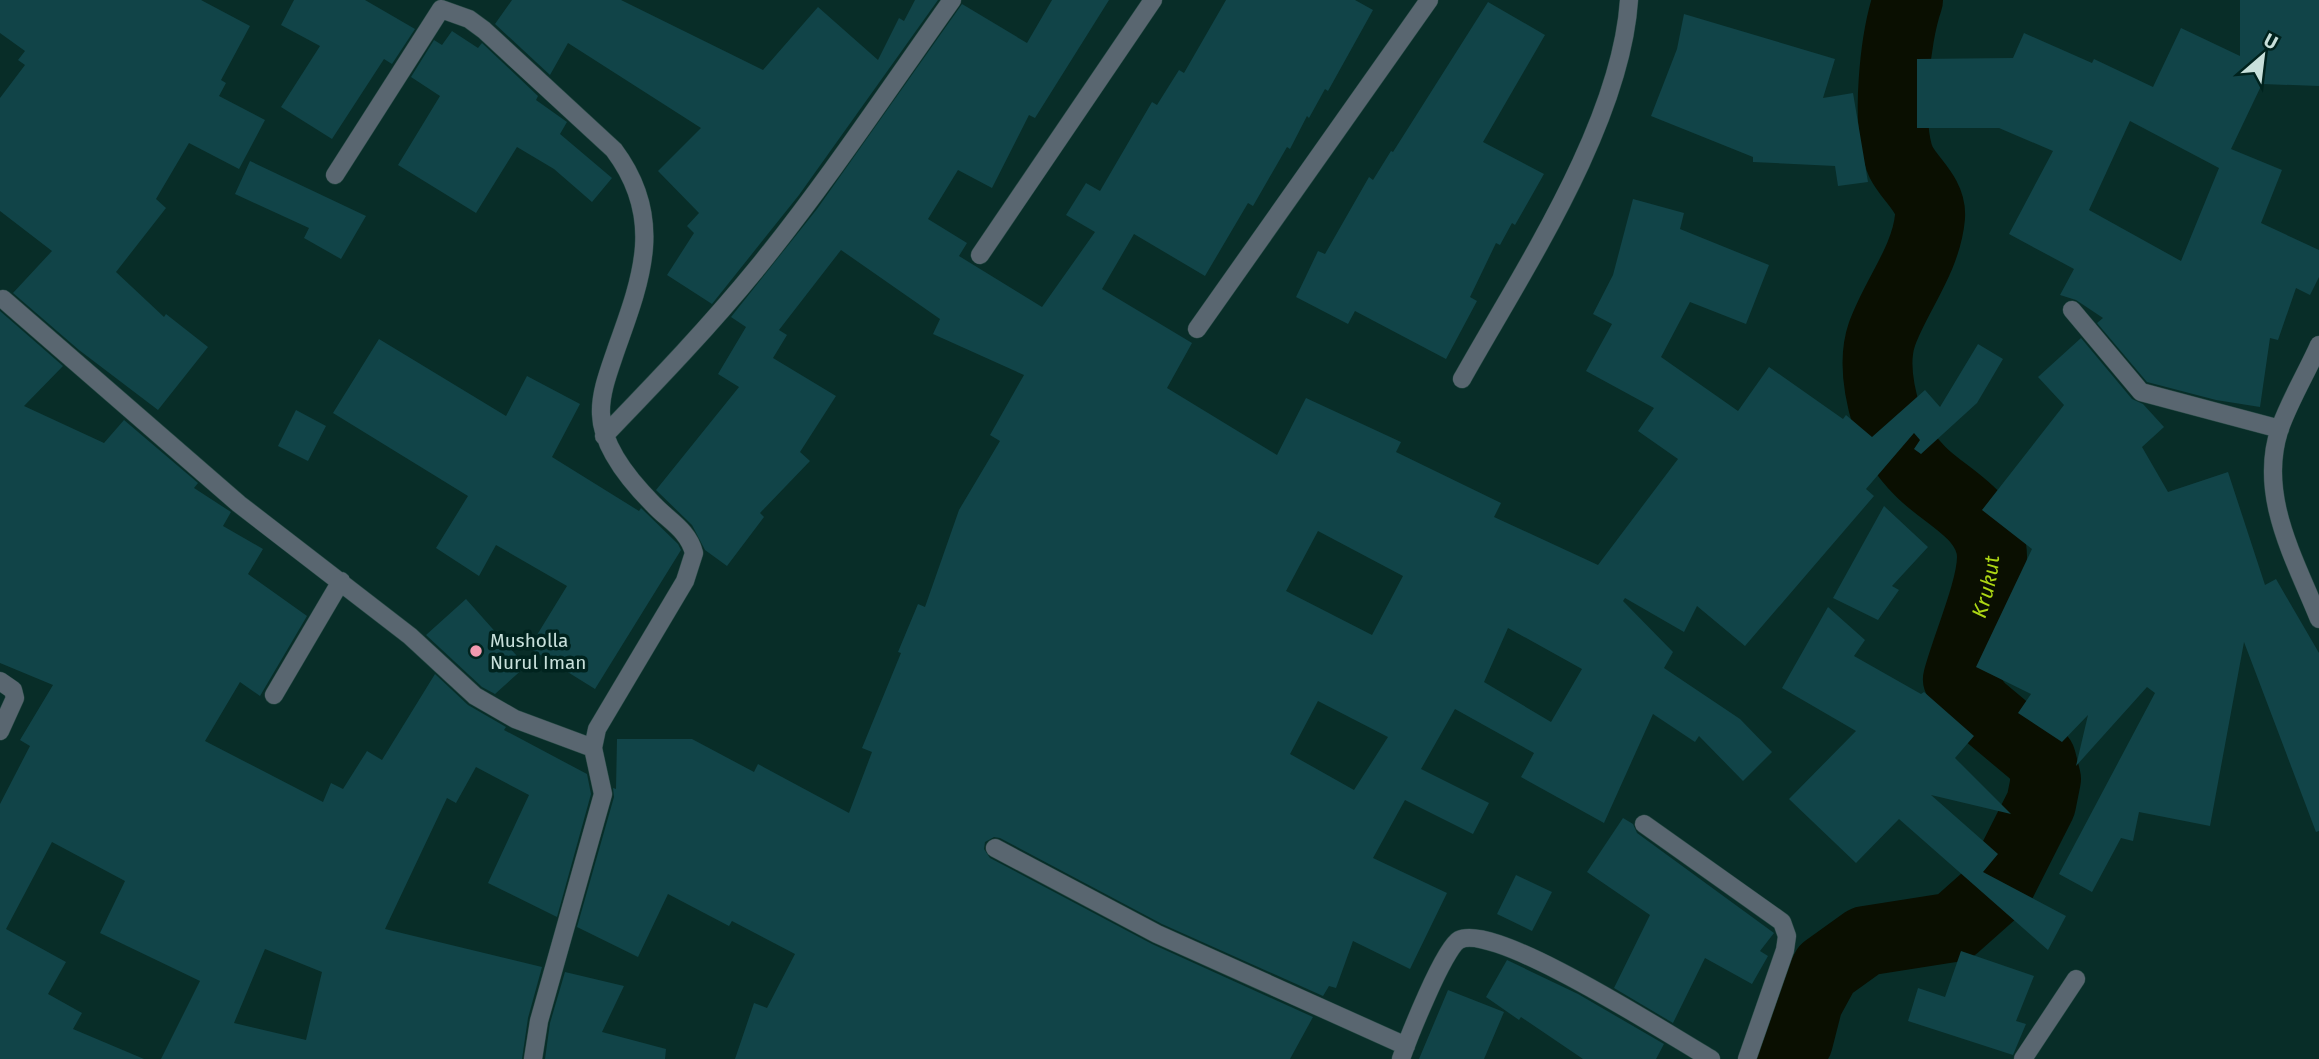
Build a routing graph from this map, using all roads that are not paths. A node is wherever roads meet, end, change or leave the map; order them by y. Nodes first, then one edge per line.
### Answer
1 (952, 0) edge
2 (1153, 0) edge
3 (1429, 0) edge
4 (1629, 0) edge
5 (335, 175) dead end
6 (980, 255) dead end
7 (3, 299) dead end
8 (2072, 310) dead end
9 (1197, 329) dead end
10 (2319, 345) edge
11 (1462, 379) dead end
12 (2280, 429) junction
13 (604, 436) junction
14 (341, 581) junction
15 (2319, 619) edge
16 (0, 681) edge
17 (274, 695) dead end
18 (0, 732) edge
19 (593, 748) junction
20 (1644, 824) dead end
21 (995, 848) dead end
22 (2077, 979) dead end
23 (1403, 1053) edge
24 (533, 1059) edge
25 (1711, 1059) edge
26 (1747, 1059) edge
27 (2022, 1059) edge

1 - 13 street
2 - 6 street
3 - 9 street
4 - 11 street
5 - 13 street
7 - 14 street
8 - 12 street
10 - 12 street
12 - 15 street
13 - 19 street
14 - 17 street
14 - 19 street
16 - 18 street
19 - 24 street
20 - 26 street
21 - 23 street
22 - 27 street
23 - 25 street

